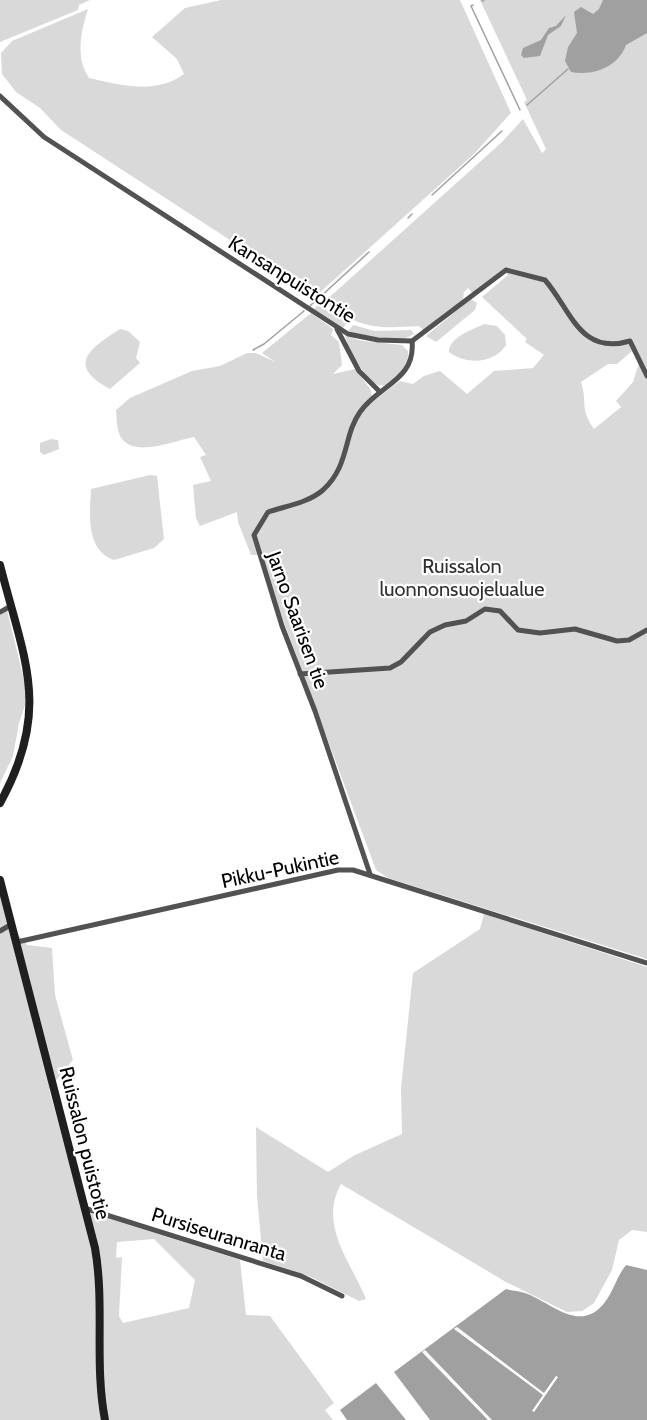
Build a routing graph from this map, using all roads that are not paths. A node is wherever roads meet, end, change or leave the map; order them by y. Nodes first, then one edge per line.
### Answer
1 (0, 96) edge
2 (336, 328) junction
3 (412, 341) junction
4 (647, 376) edge
5 (380, 392) junction
6 (0, 564) edge
7 (11, 606) junction
8 (0, 612) edge
9 (647, 630) edge
10 (300, 674) junction
11 (0, 803) edge
12 (370, 874) junction
13 (0, 880) edge
14 (12, 924) junction
15 (0, 931) edge
16 (17, 942) junction
17 (647, 963) edge
18 (84, 1208) junction
19 (342, 1296) dead end
20 (105, 1420) edge

1 - 2 street, Kansanpuistontie
2 - 3 street, Kansanpuistontie
2 - 5 street
3 - 4 street
3 - 5 street, Jarno Saarisen tie
5 - 10 street, Jarno Saarisen tie
6 - 7 street
7 - 8 street
7 - 11 street
9 - 10 street
10 - 12 street, Jarno Saarisen tie
12 - 16 street, Pikku-Pukintie
12 - 17 street, Pikku-Pukintie
13 - 14 street, Ruissalon puistotie
14 - 15 street
14 - 16 street, Ruissalon puistotie
16 - 18 street, Ruissalon puistotie
18 - 19 street, Pursiseuranranta
18 - 20 street, Ruissalon puistotie

